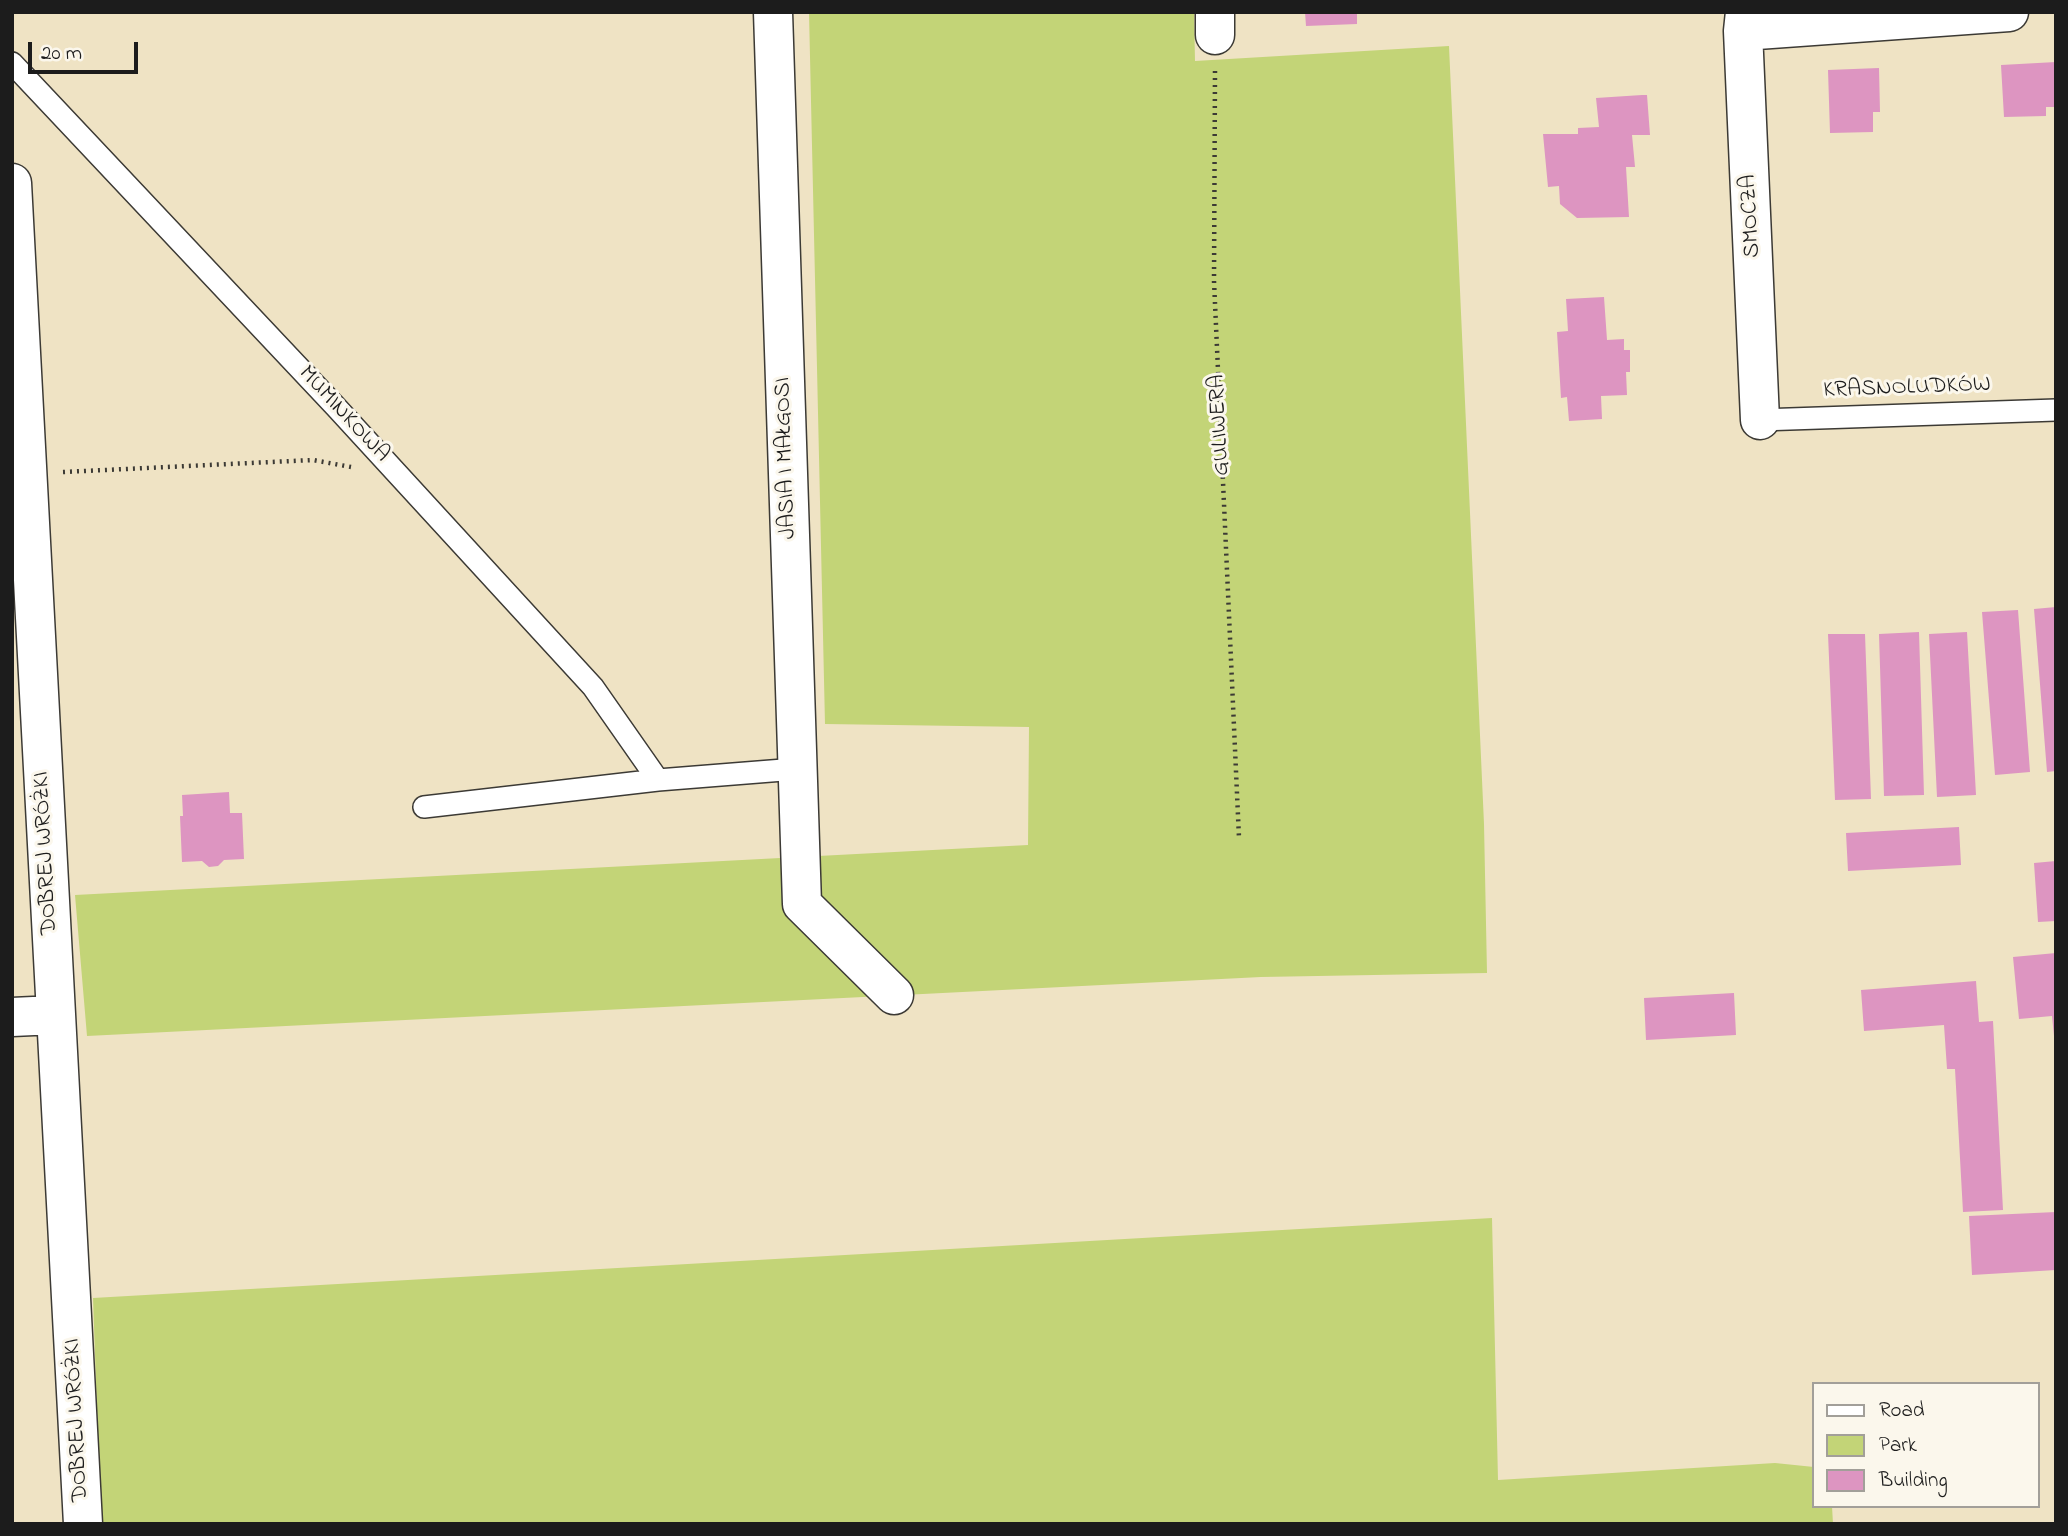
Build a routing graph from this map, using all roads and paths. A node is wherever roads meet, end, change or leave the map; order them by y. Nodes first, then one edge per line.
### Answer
1 (774, 12) edge
2 (2009, 12) edge
3 (1744, 22) edge
4 (1215, 24) edge
5 (12, 63) edge
6 (12, 183) edge
7 (14, 255) edge
8 (2056, 410) edge
9 (1760, 420) joint
10 (28, 473) junction
11 (400, 476) junction
12 (23, 597) edge
13 (796, 769) junction
14 (657, 780) junction
15 (424, 807) dead end
16 (1239, 838) dead end
17 (894, 995) dead end
18 (55, 1015) junction
19 (12, 1017) edge
20 (83, 1524) edge

1 - 13 street, JASIA I MAŁGOSI
2 - 3 street
3 - 9 street, SMOCZA
4 - 16 path, GULIWERA
5 - 11 lane, MUMINKOWA
6 - 7 street, DOBREJ WRÓŻKI
7 - 10 street, DOBREJ WRÓŻKI
8 - 9 lane, KRASNOLUDKÓW
10 - 11 path
10 - 12 street, DOBREJ WRÓŻKI
11 - 14 lane, MUMINKOWA
12 - 18 street, DOBREJ WRÓŻKI
13 - 14 lane
13 - 17 street, JASIA I MAŁGOSI
14 - 15 lane
18 - 19 street
18 - 20 street, DOBREJ WRÓŻKI

